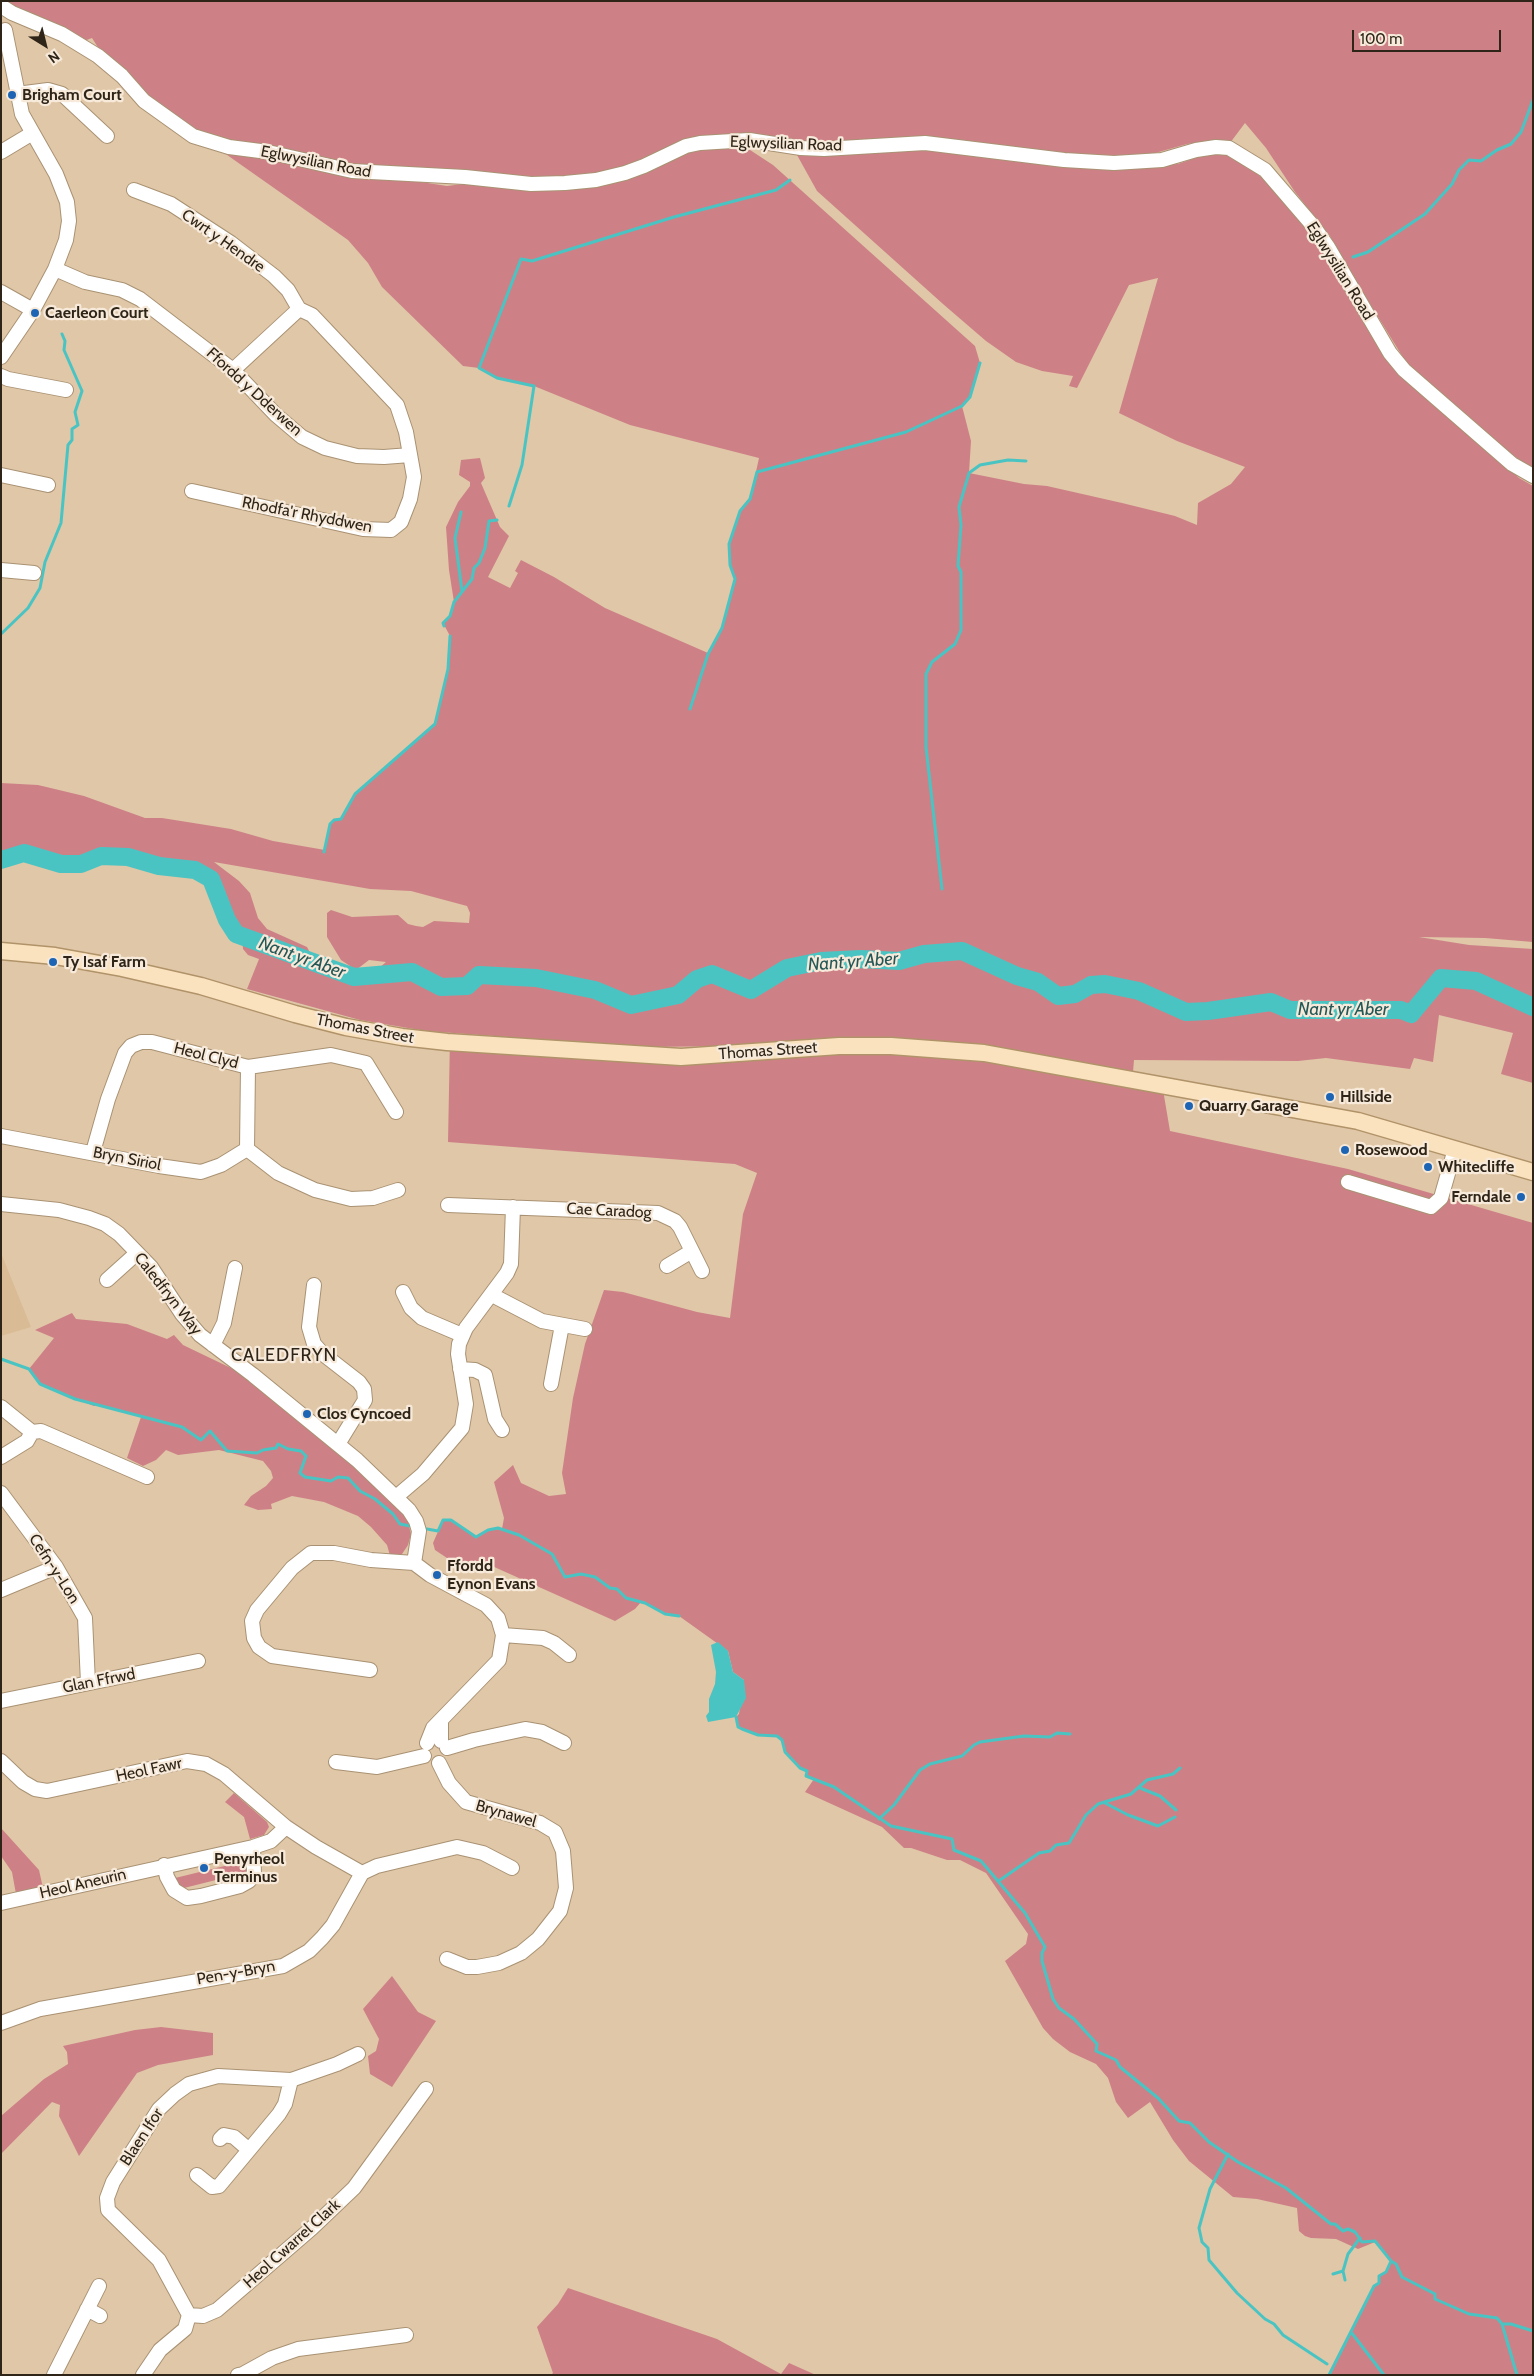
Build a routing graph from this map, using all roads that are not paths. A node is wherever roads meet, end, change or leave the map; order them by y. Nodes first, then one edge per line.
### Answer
1 (1, 6) edge
2 (6, 30) dead end
3 (5, 53) edge
4 (17, 94) junction
5 (31, 134) junction
6 (106, 136) dead end
7 (1, 152) edge
8 (134, 190) dead end
9 (55, 269) junction
10 (1, 292) edge
11 (299, 309) junction
12 (33, 310) junction
13 (1, 357) edge
14 (233, 370) junction
15 (1, 376) edge
16 (66, 390) dead end
17 (410, 455) junction
18 (1, 475) edge
19 (1533, 476) edge
20 (48, 485) dead end
21 (192, 491) dead end
22 (1, 570) edge
23 (34, 573) dead end
24 (1, 951) edge
25 (248, 1067) junction
26 (396, 1112) dead end
27 (1, 1136) edge
28 (247, 1149) junction
29 (1456, 1149) junction
30 (93, 1152) junction
31 (1533, 1172) edge
32 (1348, 1182) dead end
33 (398, 1190) dead end
34 (1, 1204) edge
35 (448, 1204) dead end
36 (513, 1208) junction
37 (692, 1250) junction
38 (137, 1253) junction
39 (667, 1266) dead end
40 (235, 1268) dead end
41 (702, 1271) dead end
42 (107, 1280) dead end
43 (309, 1289) dead end
44 (403, 1292) dead end
45 (492, 1295) junction
46 (562, 1325) junction
47 (585, 1329) dead end
48 (462, 1335) junction
49 (213, 1345) junction
50 (460, 1369) junction
51 (552, 1384) dead end
52 (1, 1407) edge
53 (502, 1430) dead end
54 (32, 1432) junction
55 (338, 1444) junction
56 (1, 1457) edge
57 (147, 1477) dead end
58 (1, 1493) edge
59 (396, 1497) junction
60 (414, 1563) junction
61 (56, 1567) junction
62 (1, 1590) edge
63 (503, 1635) junction
64 (569, 1655) dead end
65 (198, 1661) dead end
66 (370, 1670) dead end
67 (88, 1684) junction
68 (1, 1701) edge
69 (564, 1743) dead end
70 (435, 1747) junction
71 (1, 1761) edge
72 (336, 1762) dead end
73 (286, 1827) junction
74 (253, 1847) junction
75 (164, 1865) junction
76 (512, 1868) dead end
77 (362, 1872) junction
78 (1, 1903) edge
79 (447, 1960) dead end
80 (2, 2021) edge
81 (358, 2054) dead end
82 (291, 2080) junction
83 (426, 2089) dead end
84 (220, 2139) dead end
85 (249, 2150) junction
86 (197, 2175) dead end
87 (99, 2286) dead end
88 (87, 2309) junction
89 (189, 2315) junction
90 (100, 2316) dead end
91 (406, 2335) dead end
92 (54, 2375) edge
93 (144, 2375) edge
94 (238, 2375) edge

1 - 19 street, Eglwysilian Road
2 - 3 street
3 - 4 street
4 - 5 street
4 - 6 street
5 - 7 street
5 - 9 street
8 - 11 street, Cwrt y Hendre
9 - 12 street
9 - 14 street, Ffordd y Dderwen
10 - 12 street
11 - 14 street
11 - 17 street, Rhodfa'r Rhyddwen
12 - 13 street
14 - 17 street, Ffordd y Dderwen
15 - 16 street
17 - 21 street, Rhodfa'r Rhyddwen
18 - 20 street
22 - 23 street
24 - 29 main road, Thomas Street
25 - 26 street, Heol Clyd
25 - 28 street
25 - 30 street, Heol Clyd
27 - 30 street, Bryn Siriol
28 - 30 street, Bryn Siriol
28 - 33 street
29 - 31 main road, Thomas Street
29 - 32 street
34 - 38 street, Caledfryn Way
35 - 36 street, Cae Caradog
36 - 37 street, Cae Caradog
36 - 45 street
37 - 39 street
37 - 41 street, Cae Caradog
38 - 42 street
38 - 49 street, Caledfryn Way
40 - 49 street
43 - 55 street
44 - 48 street
45 - 46 street
45 - 48 street
46 - 47 street
46 - 51 street
48 - 50 street
49 - 55 street, Caledfryn Way
50 - 53 street
50 - 59 street
52 - 54 street
54 - 56 street
54 - 57 street
55 - 59 street, Caledfryn Way
58 - 61 street, Cefn-y-Lon
59 - 60 street, Caledfryn Way
60 - 63 street
60 - 66 street
61 - 62 street
61 - 67 street, Cefn-y-Lon
63 - 64 street
63 - 70 street
65 - 67 street, Glan Ffrwd
67 - 68 street, Glan Ffrwd
69 - 70 street
70 - 72 street
70 - 79 street, Brynawel
71 - 73 street, Heol Fawr
73 - 74 street, Heol Aneurin
73 - 77 street, Heol Fawr
74 - 75 street, Heol Aneurin
74 - 75 street
75 - 78 street, Heol Aneurin
76 - 77 street
77 - 80 street, Pen-y-Bryn
81 - 82 street, Blaen Ifor
82 - 85 street
82 - 89 street, Blaen Ifor
83 - 89 street, Heol Cwarrel Clark
84 - 85 street
85 - 86 street
87 - 88 street
88 - 90 street
88 - 92 street
89 - 93 street
91 - 94 street

